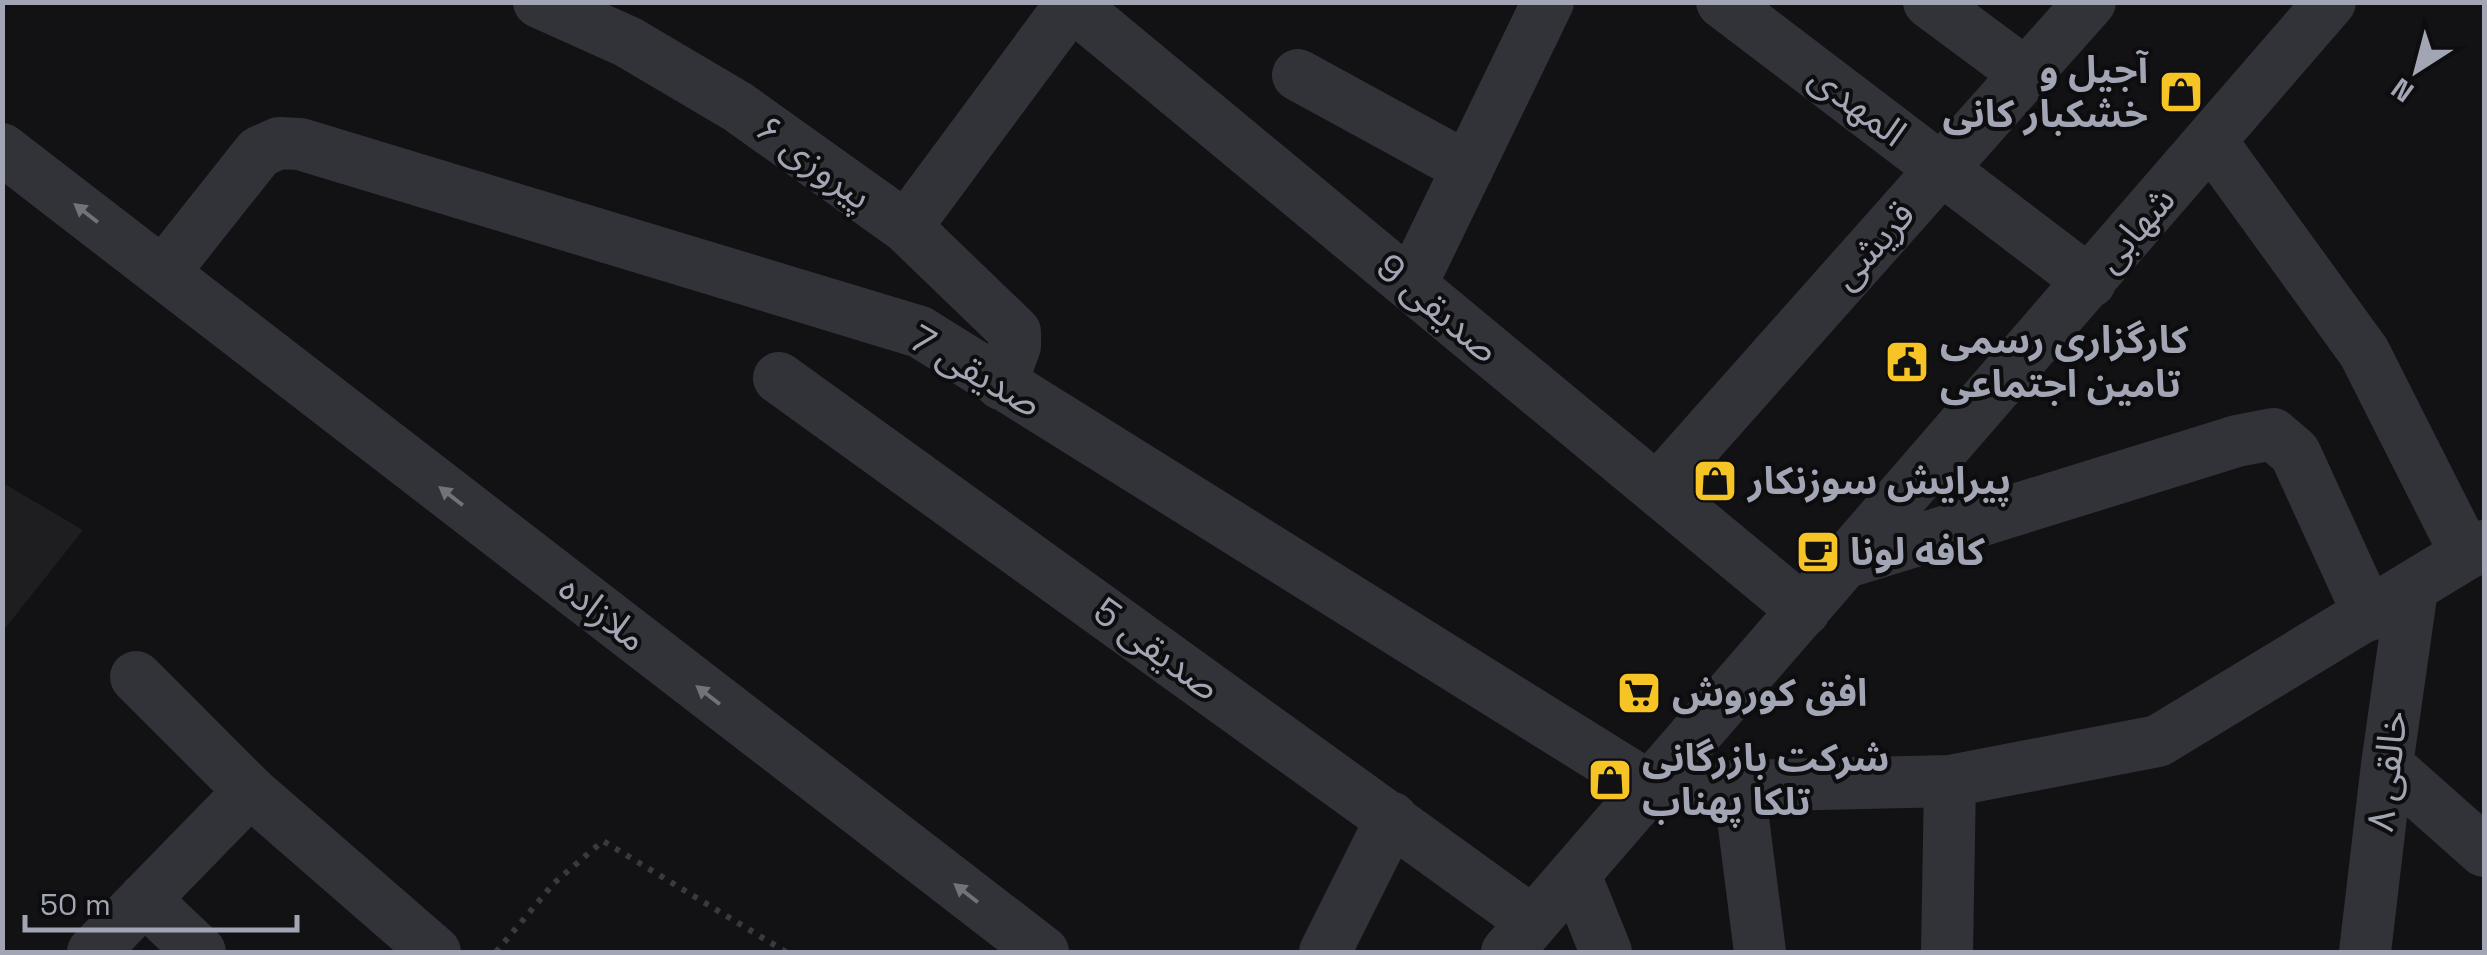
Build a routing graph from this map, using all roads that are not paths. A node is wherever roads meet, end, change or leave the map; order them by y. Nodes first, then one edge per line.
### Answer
1 (539, 2) edge
2 (1548, 2) edge
3 (1722, 2) edge
4 (1929, 2) edge
5 (2090, 2) edge
6 (2330, 2) edge
7 (1070, 3) edge
8 (2026, 74) junction
9 (1298, 75) dead end
10 (2211, 141) junction
11 (2, 149) edge
12 (1468, 168) junction
13 (1941, 168) junction
14 (906, 228) junction
15 (163, 273) junction
16 (2090, 282) junction
17 (1411, 286) junction
18 (779, 378) dead end
19 (1001, 384) junction
20 (1657, 488) junction
21 (2475, 550) edge
22 (1847, 562) junction
23 (2390, 602) junction
24 (1804, 611) junction
25 (136, 676) dead end
26 (2387, 765) junction
27 (1950, 782) junction
28 (1739, 786) junction
29 (1651, 788) junction
30 (250, 791) junction
31 (1392, 818) junction
32 (2484, 851) edge
33 (1574, 875) junction
34 (144, 899) junction
35 (1520, 937) edge
36 (93, 952) edge
37 (200, 952) edge
38 (435, 952) edge
39 (1043, 952) edge
40 (1326, 952) edge
41 (1606, 952) edge
42 (1760, 952) edge
43 (1946, 952) edge
44 (2365, 952) edge

1 - 14 street, پیروزی ۶
2 - 12 street
3 - 13 street, المهدی
4 - 8 street
5 - 8 street, قریشی
6 - 10 street, شهابی
7 - 14 street
7 - 17 street, صدیقی 9
8 - 13 street, قریشی
9 - 12 street
10 - 16 street, شهابی
10 - 21 street
15 -> 11 street, ملازاده
12 - 17 street
13 - 16 street, المهدی
13 - 20 street, قریشی
14 - 19 street, پیروزی ۶
15 - 19 street, صدیقی 7
39 -> 15 street, ملازاده
16 - 22 street, شهابی
17 - 20 street, صدیقی 9
18 - 31 street, صدیقی 5
19 - 29 street, صدیقی 7
20 - 24 street, صدیقی 9
21 - 23 street
22 - 23 street
22 - 24 street, شهابی
23 - 26 street, خالقی ۸
23 - 27 street
24 - 29 street, شهابی
25 - 30 street
26 - 32 street
26 - 44 street, خالقی ۸
27 - 28 street
27 - 43 street
28 - 29 street
28 - 42 street
29 - 33 street, شهابی
30 - 34 street
30 - 38 street
31 - 35 street, صدیقی 5
31 - 40 street
33 - 35 street, شهابی
33 - 41 street
34 - 36 street
34 - 37 street

